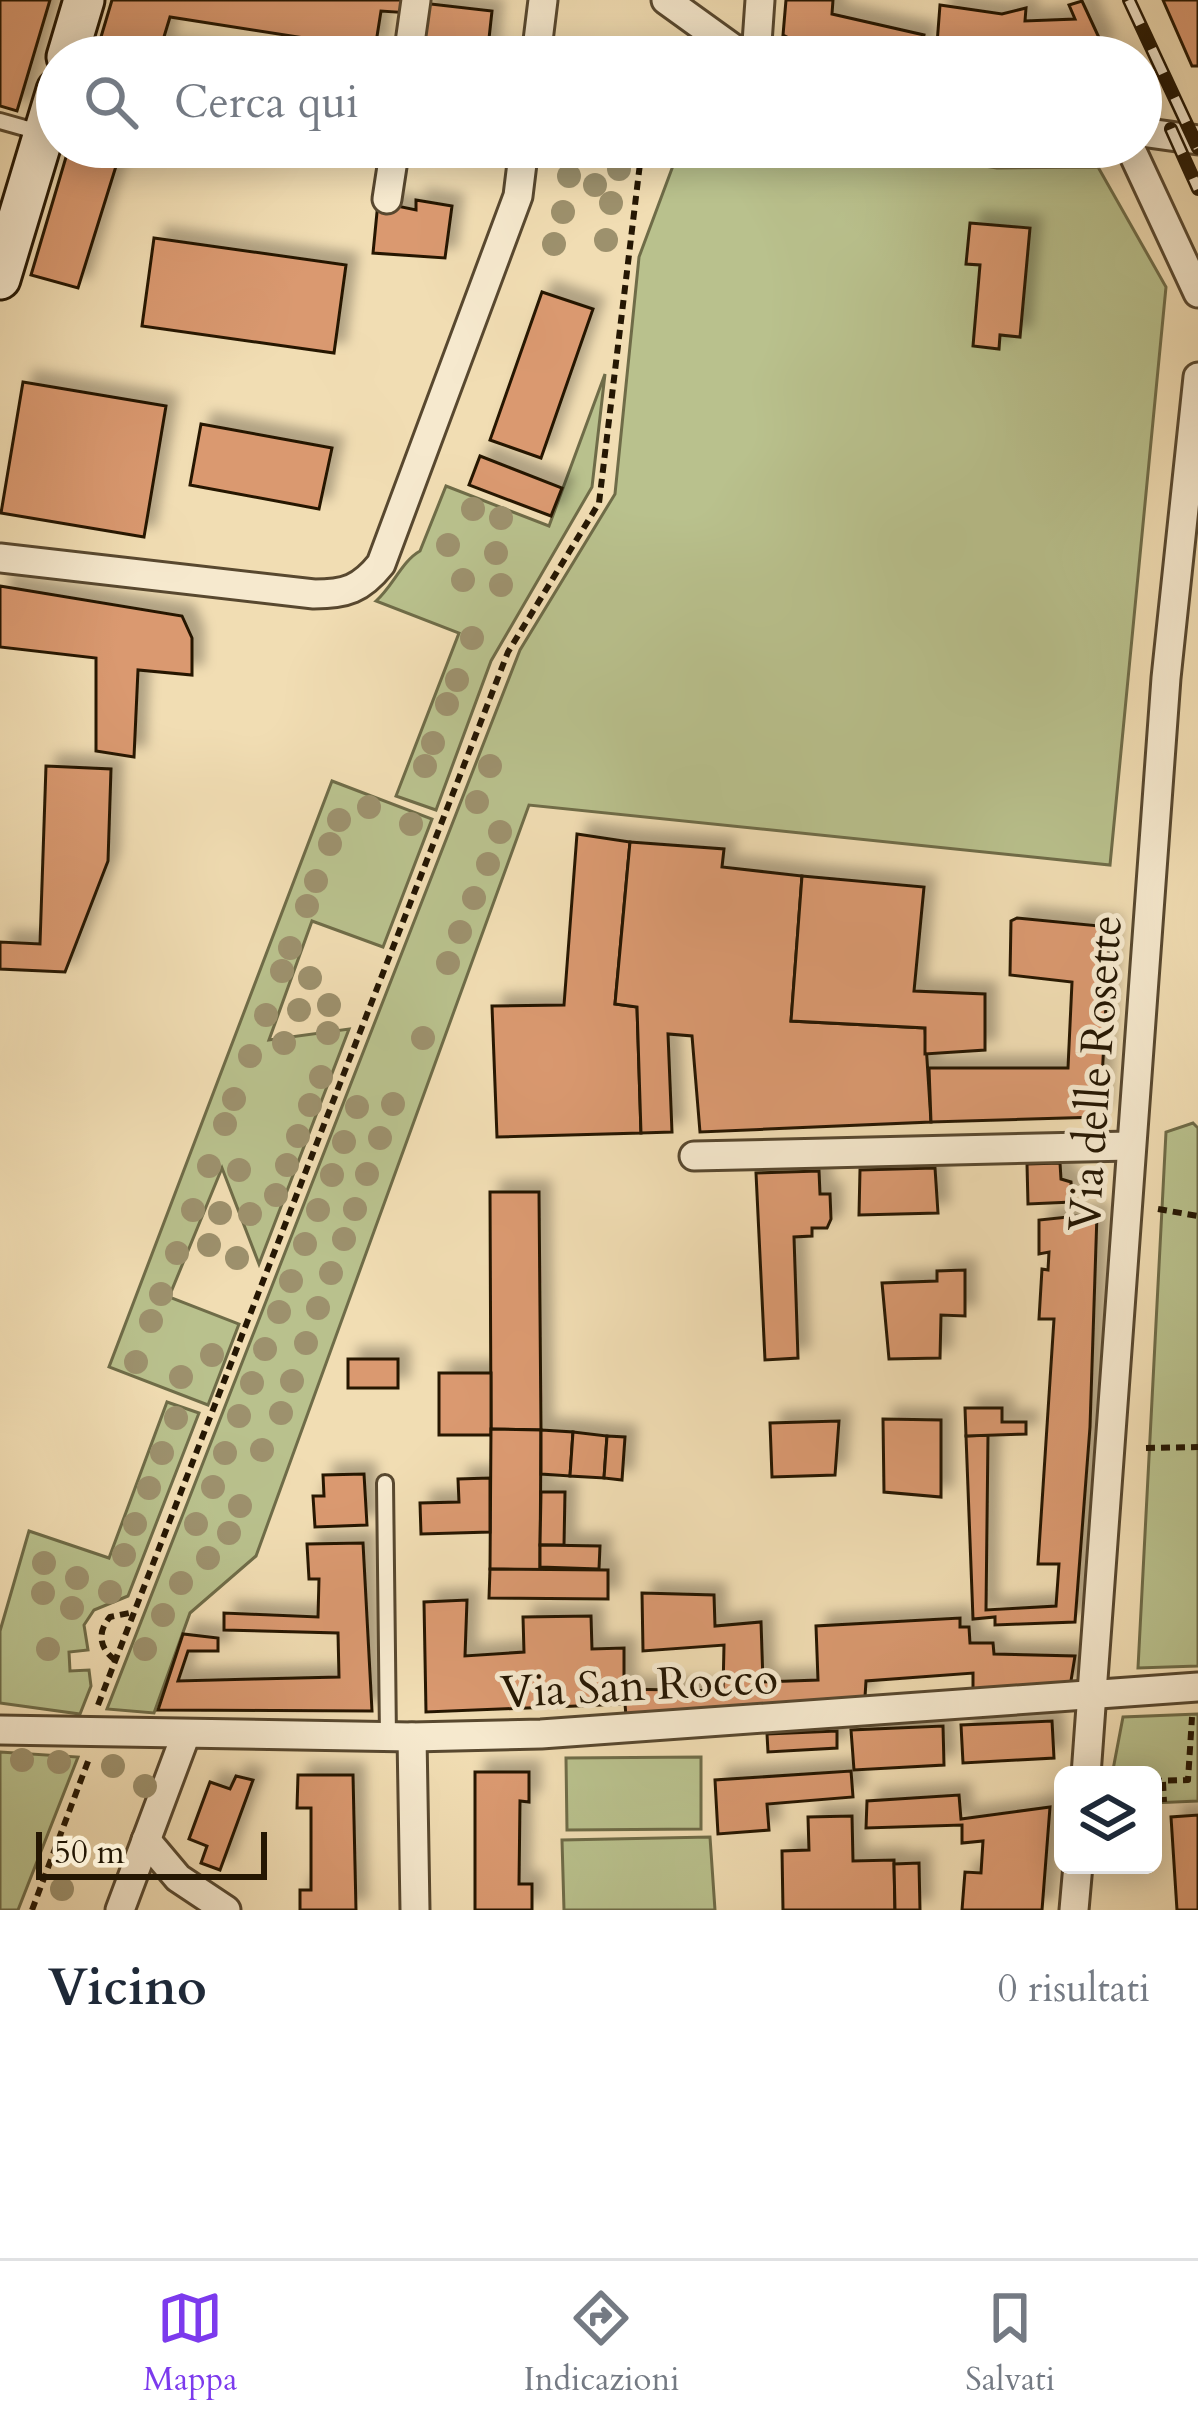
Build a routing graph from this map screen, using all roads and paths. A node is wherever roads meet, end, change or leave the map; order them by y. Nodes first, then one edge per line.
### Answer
1 (84, 0) edge
2 (416, 0) edge
3 (543, 0) edge
4 (666, 0) edge
5 (760, 0) edge
6 (73, 36) edge
7 (411, 36) edge
8 (539, 36) edge
9 (716, 36) edge
10 (757, 36) edge
11 (0, 121) edge
12 (36, 132) edge
13 (1162, 135) edge
14 (1198, 140) edge
15 (36, 160) edge
16 (392, 168) edge
17 (521, 168) edge
18 (639, 168) edge
19 (1140, 168) edge
20 (387, 199) dead end
21 (0, 279) edge
22 (1198, 292) edge
23 (1198, 377) edge
24 (0, 558) edge
25 (1130, 1146) junction
26 (694, 1156) dead end
27 (1158, 1209) dead end
28 (1198, 1216) edge
29 (1198, 1447) edge
30 (1146, 1448) dead end
31 (385, 1483) dead end
32 (134, 1612) junction
33 (115, 1660) junction
34 (1094, 1692) junction
35 (1195, 1701) edge
36 (92, 1719) dead end
37 (0, 1730) edge
38 (186, 1734) junction
39 (400, 1737) junction
40 (90, 1753) dead end
41 (1087, 1766) edge
42 (1162, 1781) edge
43 (1162, 1795) edge
44 (1164, 1802) dead end
45 (146, 1840) junction
46 (1077, 1874) edge
47 (32, 1910) edge
48 (120, 1910) edge
49 (226, 1910) edge
50 (415, 1910) edge
51 (1074, 1910) edge

1 - 6 main road
2 - 7 street
3 - 8 street
4 - 9 street
5 - 10 street
11 - 12 lane
13 - 14 street
15 - 21 main road
16 - 20 street
17 - 24 street
18 - 32 path
19 - 22 street
23 - 25 street, Via delle Rosette
25 - 26 street
25 - 34 street, Via delle Rosette
27 - 28 path
29 - 30 path
31 - 39 lane
32 - 33 path
32 - 33 path
33 - 36 path
34 - 35 street, Via San Rocco
34 - 39 street, Via San Rocco
34 - 41 street, Via delle Rosette
35 - 42 path
37 - 38 street, Via San Rocco
38 - 39 street, Via San Rocco
38 - 45 street
39 - 50 street
40 - 47 path
43 - 44 path
45 - 48 street
45 - 49 street
46 - 51 street

